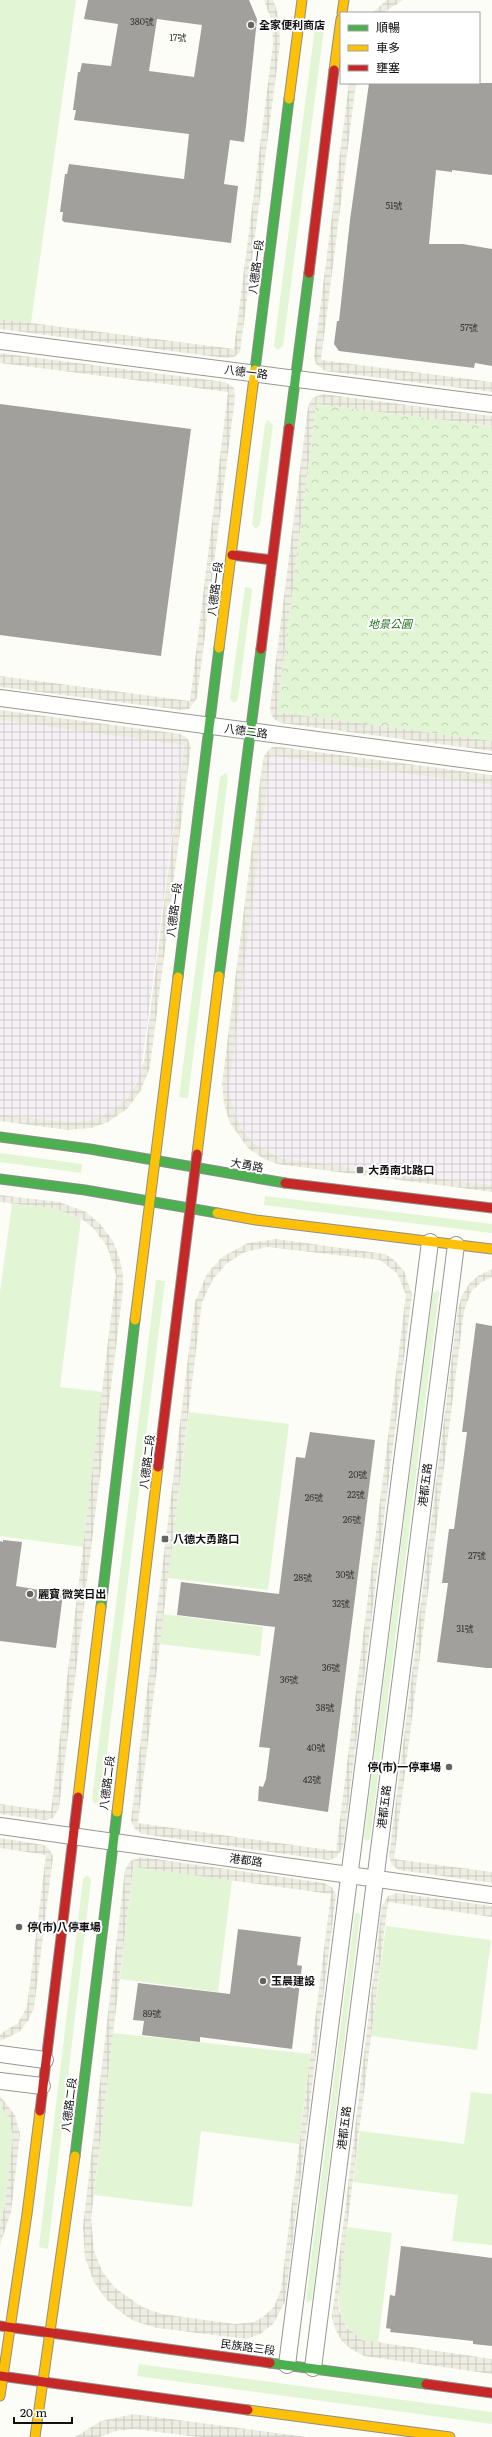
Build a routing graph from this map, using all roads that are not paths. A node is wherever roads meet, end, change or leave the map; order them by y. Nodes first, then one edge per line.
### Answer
1 (302, 0) edge
2 (344, 0) edge
3 (342, 12) edge
4 (340, 27) edge
5 (0, 341) edge
6 (255, 374) junction
7 (295, 379) junction
8 (492, 404) edge
9 (232, 555) junction
10 (272, 560) junction
11 (0, 698) edge
12 (210, 726) junction
13 (250, 732) junction
14 (492, 763) edge
15 (0, 1137) edge
16 (155, 1161) junction
17 (195, 1168) junction
18 (0, 1178) edge
19 (150, 1201) junction
20 (190, 1208) junction
21 (492, 1208) edge
22 (430, 1242) junction
23 (456, 1245) junction
24 (492, 1249) edge
25 (0, 1826) edge
26 (72, 1836) junction
27 (112, 1842) junction
28 (350, 1875) junction
29 (375, 1878) junction
30 (492, 1894) edge
31 (0, 2054) edge
32 (45, 2060) junction
33 (0, 2081) edge
34 (42, 2086) junction
35 (0, 2326) edge
36 (10, 2327) junction
37 (51, 2333) junction
38 (287, 2365) junction
39 (313, 2368) junction
40 (1, 2376) edge
41 (44, 2382) junction
42 (492, 2393) edge
43 (0, 2396) edge
44 (35, 2437) edge
45 (450, 2437) edge

1 - 6 street, 八德路一段
2 - 3 street
4 - 7 street
5 - 6 street, 八德一路
6 - 7 street, 八德一路
6 - 9 street, 八德路一段
7 - 8 street, 八德一路
7 - 10 street
9 - 10 street
9 - 12 street, 八德路一段
10 - 13 street
11 - 12 street, 八德二路
12 - 13 street, 八德二路
12 - 16 street, 八德路一段
13 - 14 street, 八德二路
13 - 17 street
15 - 16 street, 大勇路
16 - 17 street, 大勇路
16 - 19 street, 八德路一段
17 - 20 street, 八德路二段
17 - 21 street, 大勇路
18 - 19 street
19 - 20 street
19 - 26 street
20 - 22 street
20 - 27 street, 八德路二段
22 - 23 street
22 - 28 street
23 - 24 street
23 - 29 street, 港都五路
25 - 26 street, 港都路
26 - 27 street, 港都路
26 - 32 street
27 - 28 street, 港都路
27 - 37 street, 八德路二段
28 - 29 street, 港都路
28 - 38 street
29 - 30 street, 港都路
29 - 39 street, 港都五路
31 - 32 street
32 - 34 street
33 - 34 street
34 - 36 street
35 - 36 street, 民族路三段
36 - 37 street, 民族路三段
36 - 40 street
37 - 38 street, 民族路三段
37 - 41 street, 八德路二段
38 - 39 street, 民族路三段
39 - 42 street, 民族路三段
40 - 41 street
40 - 43 street
41 - 44 street, 八德路二段
41 - 45 street

